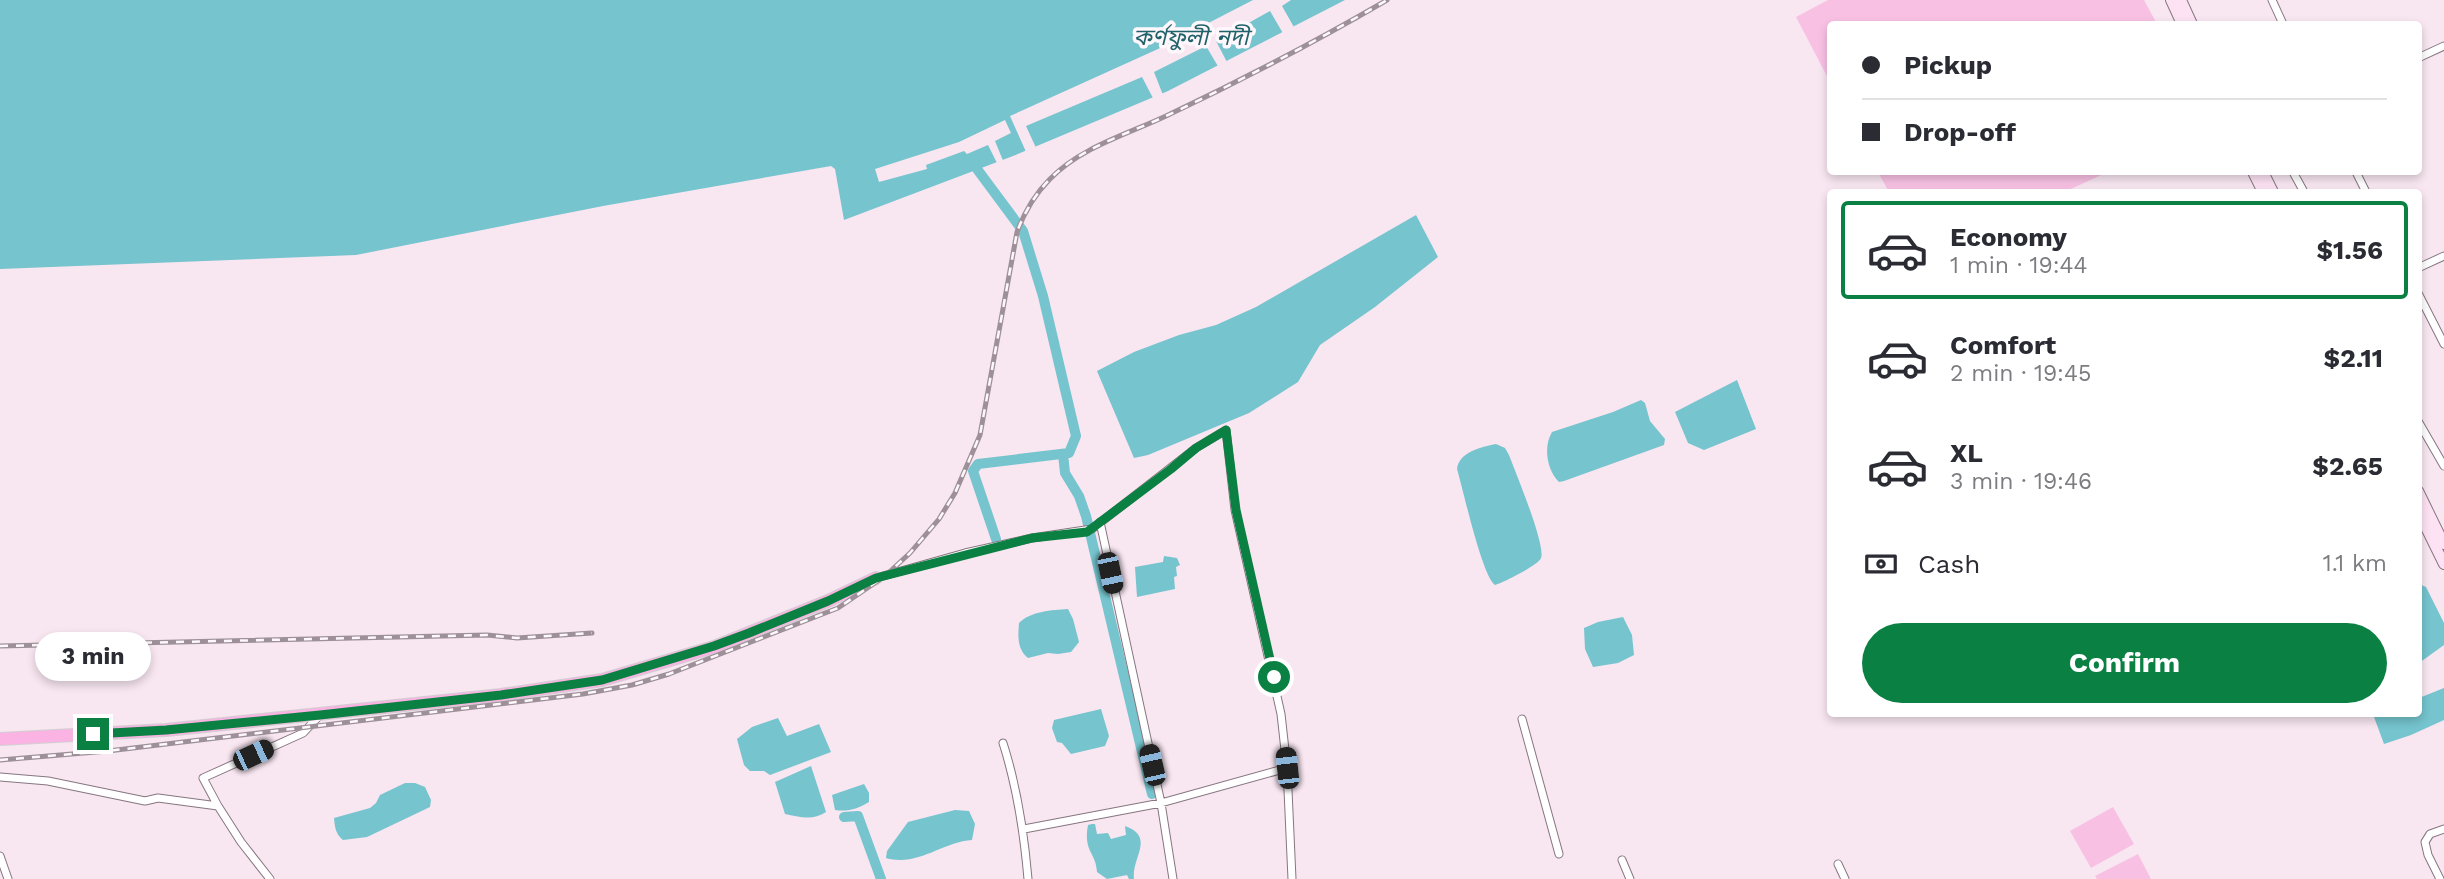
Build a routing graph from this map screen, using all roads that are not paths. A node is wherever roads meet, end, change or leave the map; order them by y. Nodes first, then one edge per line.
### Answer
1 (2171, 0) edge
2 (2181, 0) edge
3 (2272, 0) edge
4 (2181, 21) edge
5 (2191, 21) edge
6 (2282, 21) edge
7 (2444, 46) edge
8 (2422, 56) edge
9 (2444, 256) edge
10 (2422, 266) edge
11 (2422, 301) edge
12 (2444, 344) edge
13 (2422, 428) edge
14 (2444, 466) edge
15 (2422, 499) edge
16 (2422, 519) edge
17 (1100, 522) junction
18 (2444, 544) edge
19 (2444, 564) edge
20 (876, 578) joint
21 (320, 715) junction
22 (1522, 719) dead end
23 (0, 739) edge
24 (1003, 743) dead end
25 (1287, 768) junction
26 (0, 777) edge
27 (1161, 803) junction
28 (218, 806) junction
29 (2444, 828) edge
30 (1024, 829) junction
31 (1559, 854) dead end
32 (0, 856) edge
33 (1622, 860) dead end
34 (1839, 864) dead end
35 (8, 879) edge
36 (270, 879) edge
37 (1028, 879) edge
38 (1173, 879) edge
39 (1292, 879) edge
40 (1630, 879) edge
41 (1844, 879) edge
42 (2440, 879) edge

1 - 4 main road
2 - 5 main road
3 - 6 street
7 - 8 street
9 - 10 street
11 - 12 street
13 - 14 street
15 - 18 main road
16 - 19 main road
17 - 20 street
17 - 25 street
17 - 27 street
20 - 21 highway
21 - 23 highway
21 - 28 street
22 - 31 street
24 - 30 street
25 - 27 street
25 - 39 street
26 - 28 street
27 - 30 street
27 - 38 street
28 - 36 street
29 - 42 street
30 - 37 street
32 - 35 street
33 - 40 street
34 - 41 street

